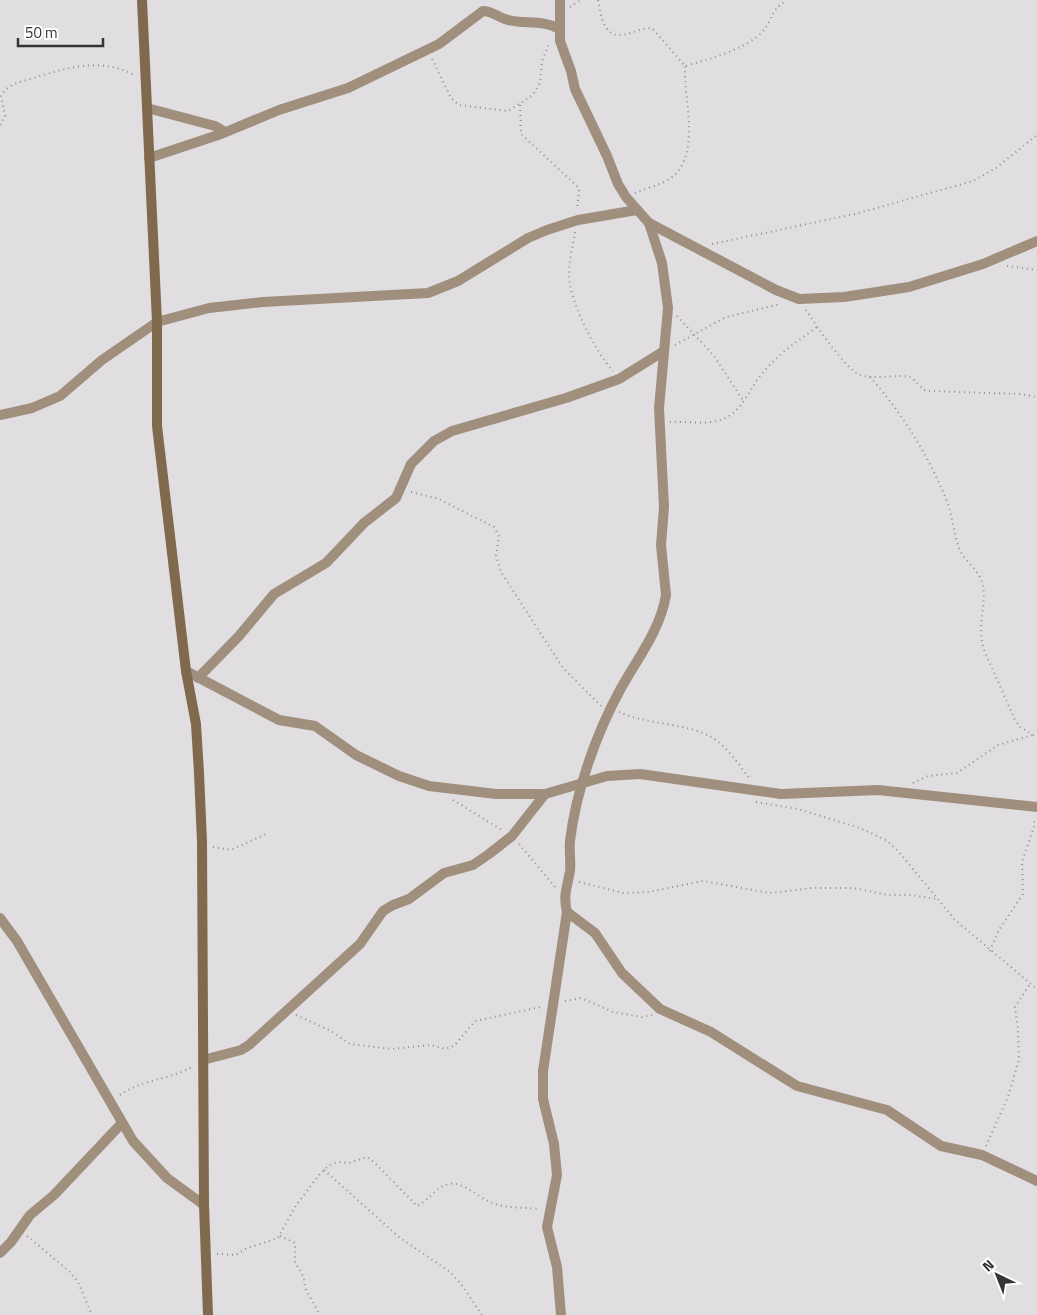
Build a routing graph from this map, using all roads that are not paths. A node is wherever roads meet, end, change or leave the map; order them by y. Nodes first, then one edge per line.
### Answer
1 (142, 0) edge
2 (560, 0) edge
3 (557, 28) junction
4 (147, 108) junction
5 (225, 132) junction
6 (149, 158) junction
7 (637, 210) junction
8 (649, 223) junction
9 (1037, 241) edge
10 (157, 322) junction
11 (664, 351) junction
12 (0, 415) edge
13 (186, 671) junction
14 (198, 678) junction
15 (582, 783) junction
16 (545, 794) junction
17 (1035, 807) edge
18 (568, 912) junction
19 (0, 918) edge
20 (203, 1060) junction
21 (122, 1123) junction
22 (1037, 1181) edge
23 (204, 1205) junction
24 (0, 1253) edge
25 (208, 1315) edge
26 (561, 1315) edge

1 - 4 street
2 - 3 street
3 - 5 street
3 - 7 street
4 - 5 street
4 - 6 street
5 - 6 street
6 - 10 street
7 - 8 street
7 - 10 street
8 - 9 street
8 - 11 street
10 - 12 street
10 - 13 street
11 - 14 street
11 - 15 street
13 - 14 street
13 - 20 street
14 - 16 street
15 - 16 street
15 - 17 street
15 - 18 street
16 - 20 street
18 - 22 street
18 - 26 street
19 - 21 street
20 - 23 street
21 - 23 street
21 - 24 street
23 - 25 street

